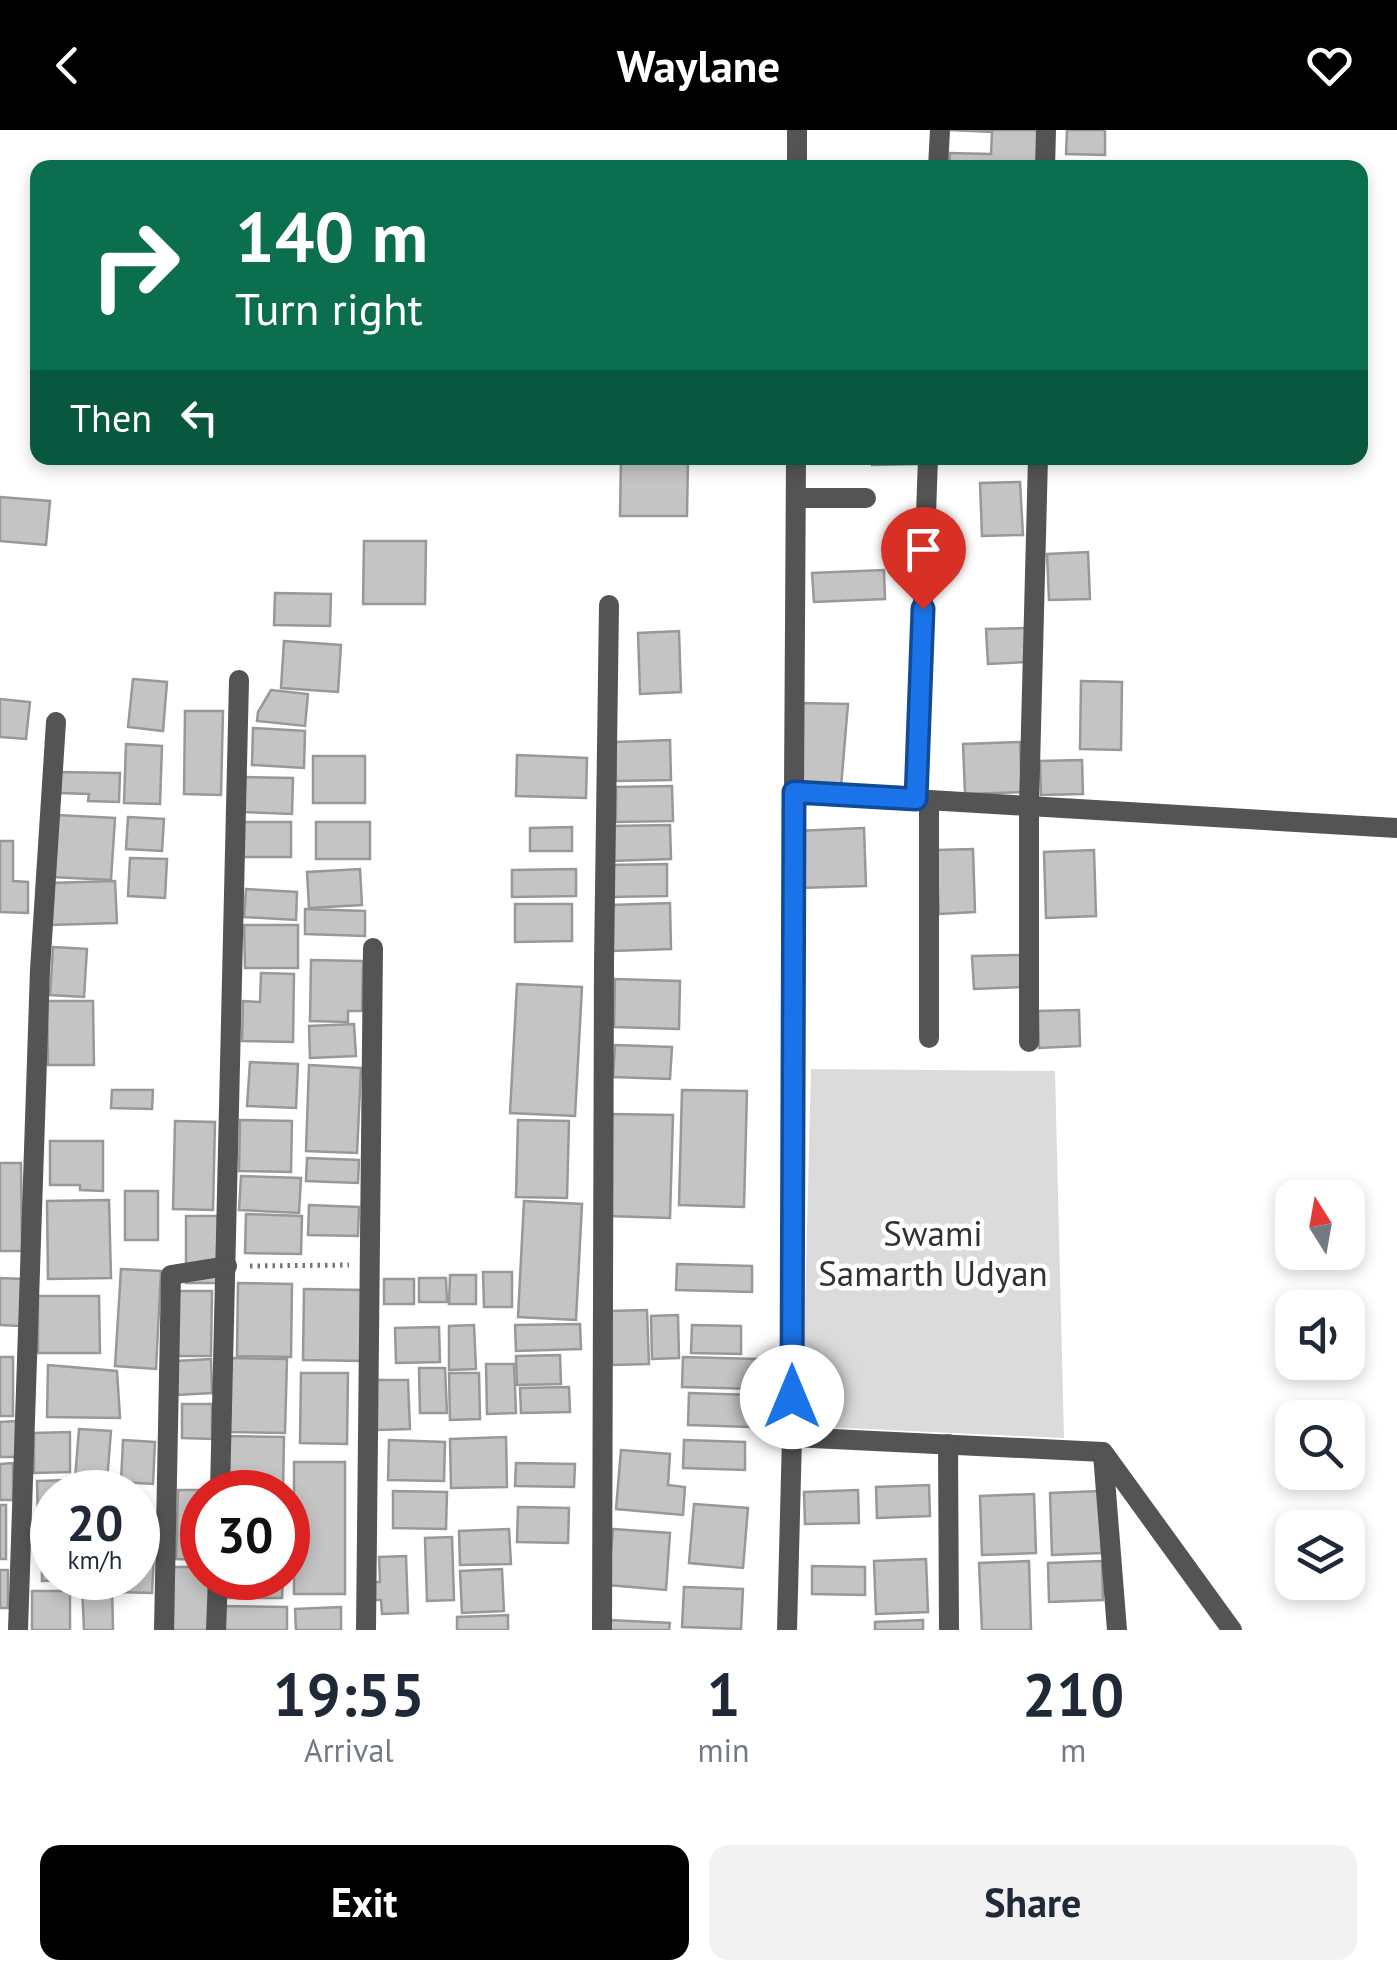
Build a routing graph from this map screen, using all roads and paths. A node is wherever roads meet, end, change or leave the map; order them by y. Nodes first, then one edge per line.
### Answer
1 (797, 130) edge
2 (940, 130) edge
3 (1046, 130) edge
4 (797, 160) edge
5 (938, 160) edge
6 (1045, 160) edge
7 (796, 465) edge
8 (928, 465) edge
9 (1038, 465) edge
10 (796, 498) junction
11 (866, 498) dead end
12 (609, 606) dead end
13 (239, 680) dead end
14 (56, 722) dead end
15 (794, 792) junction
16 (923, 800) junction
17 (1029, 806) junction
18 (1397, 828) edge
19 (373, 948) dead end
20 (929, 1038) dead end
21 (1030, 1042) dead end
22 (368, 1264) junction
23 (227, 1266) junction
24 (792, 1437) junction
25 (948, 1444) junction
26 (1103, 1452) junction
27 (221, 1470) edge
28 (217, 1600) edge
29 (18, 1630) edge
30 (164, 1630) edge
31 (216, 1630) edge
32 (366, 1630) edge
33 (602, 1630) edge
34 (786, 1630) edge
35 (949, 1630) edge
36 (1117, 1630) edge
37 (1232, 1630) edge

1 - 4 street
2 - 5 street
3 - 6 street
7 - 10 street
8 - 16 street
9 - 17 street
10 - 11 street
10 - 15 street
12 - 33 street
13 - 23 street
14 - 29 street
15 - 16 street
15 - 24 street
16 - 17 street
16 - 20 street
17 - 18 street
17 - 21 street
19 - 22 street
22 - 23 path
22 - 32 street
23 - 27 street
23 - 30 street
24 - 25 street
24 - 34 street
25 - 26 street
25 - 35 street
26 - 36 street
26 - 37 street
28 - 31 street

